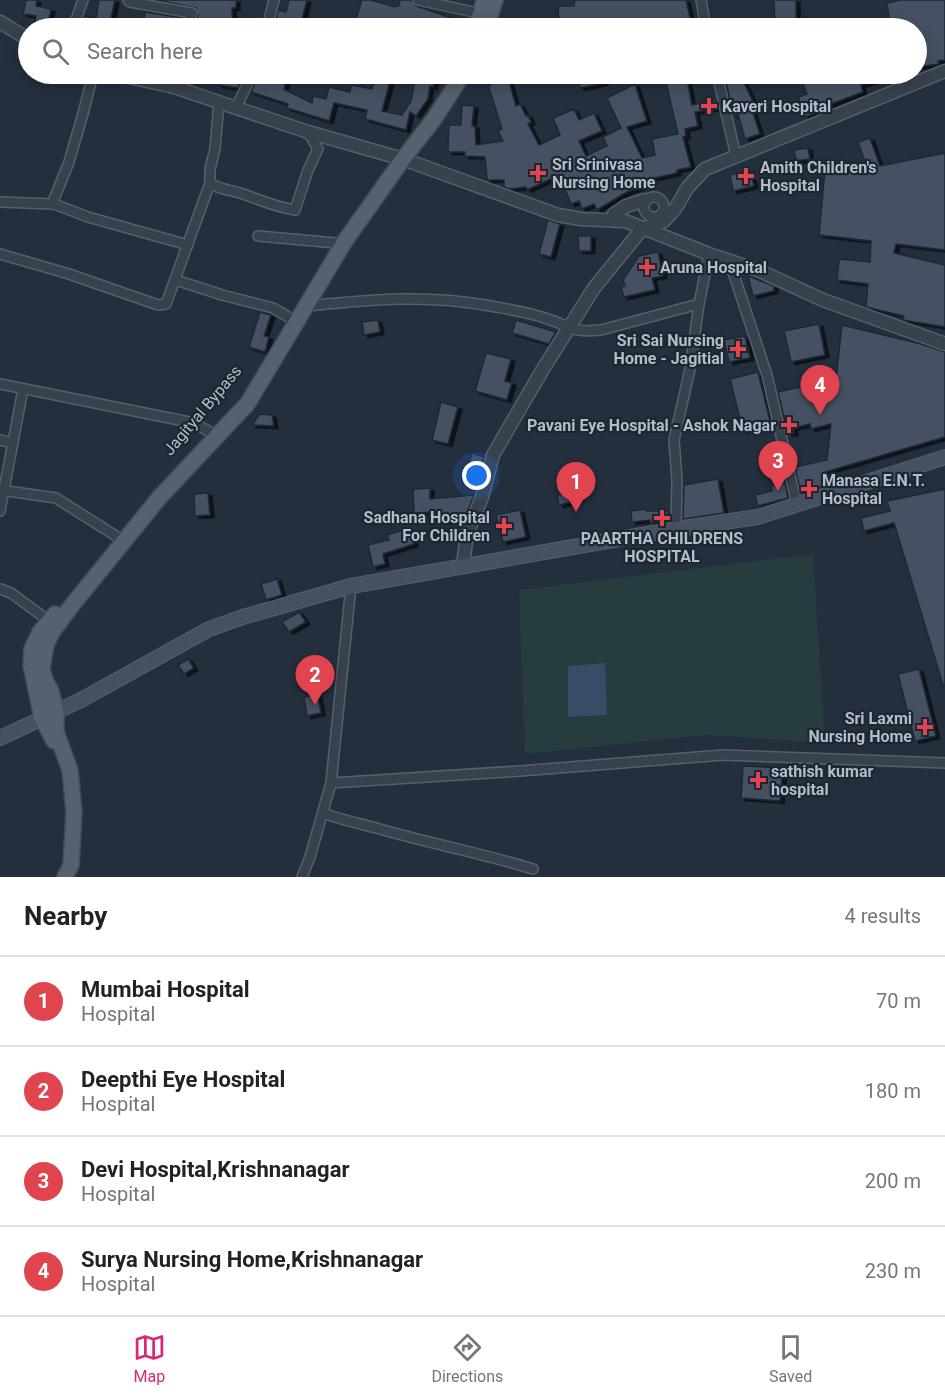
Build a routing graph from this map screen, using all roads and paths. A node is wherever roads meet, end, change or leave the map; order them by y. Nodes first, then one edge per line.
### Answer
1 (82, 0) edge
2 (128, 0) edge
3 (274, 0) edge
4 (418, 0) edge
5 (701, 0) edge
6 (488, 11) edge
7 (76, 18) edge
8 (190, 18) edge
9 (270, 18) edge
10 (704, 18) edge
11 (0, 22) edge
12 (18, 33) edge
13 (945, 71) edge
14 (927, 78) edge
15 (90, 84) edge
16 (155, 84) edge
17 (172, 84) edge
18 (247, 84) edge
19 (446, 84) edge
20 (457, 84) edge
21 (719, 84) edge
22 (913, 84) edge
23 (171, 88) junction
24 (219, 102) junction
25 (236, 108) junction
26 (308, 132) junction
27 (736, 156) junction
28 (398, 158) junction
29 (210, 183) junction
30 (645, 200) junction
31 (0, 202) edge
32 (52, 204) junction
33 (660, 219) junction
34 (616, 221) junction
35 (642, 229) junction
36 (258, 236) dead end
37 (336, 243) junction
38 (188, 245) junction
39 (0, 254) edge
40 (709, 254) junction
41 (729, 260) junction
42 (176, 280) junction
43 (699, 304) junction
44 (306, 306) junction
45 (290, 318) junction
46 (568, 328) junction
47 (945, 344) edge
48 (0, 384) edge
49 (23, 388) junction
50 (210, 432) junction
51 (0, 440) edge
52 (13, 442) junction
53 (945, 457) edge
54 (2, 490) edge
55 (797, 505) junction
56 (0, 511) edge
57 (676, 529) junction
58 (116, 536) junction
59 (463, 565) junction
60 (351, 586) junction
61 (0, 589) edge
62 (49, 621) junction
63 (49, 715) junction
64 (0, 738) edge
65 (945, 763) edge
66 (331, 783) junction
67 (323, 813) junction
68 (533, 869) dead end
69 (65, 877) edge
70 (302, 877) edge

1 - 7 street
2 - 8 street
3 - 9 street
4 - 6 street
5 - 10 street
11 - 12 street
13 - 14 street
15 - 32 street
16 - 23 street
17 - 23 street
18 - 25 street
19 - 28 main road, Jagityal Bypass
20 - 28 main road, Jagityal Bypass
21 - 27 street
22 - 27 street
23 - 24 street
24 - 25 street
24 - 29 street
25 - 26 street
26 - 28 street
26 - 29 street
27 - 33 street
28 - 34 street
28 - 37 main road, Jagityal Bypass
28 - 44 main road, Jagityal Bypass
29 - 38 street
30 - 33 street
30 - 33 street
30 - 34 street
31 - 32 street
32 - 38 street
33 - 35 street
34 - 35 street
35 - 40 street
35 - 46 street
36 - 37 street
37 - 45 main road, Jagityal Bypass
38 - 42 street
39 - 42 street
40 - 41 street
40 - 43 street
41 - 47 street
41 - 55 street
42 - 45 street
43 - 46 street
43 - 57 street
44 - 46 street
44 - 63 main road, Jagityal Bypass
45 - 50 main road, Jagityal Bypass
46 - 59 street
48 - 49 street
49 - 50 street
49 - 52 street
50 - 58 main road, Jagityal Bypass
51 - 52 street
52 - 54 street
53 - 55 main road
54 - 56 street
54 - 58 street
55 - 57 main road
57 - 59 main road
58 - 62 main road, Jagityal Bypass
59 - 60 main road
60 - 63 main road
60 - 66 street
61 - 62 street
62 - 63 main road, Jagityal Bypass
63 - 64 main road
63 - 69 main road, Jagityal Bypass
65 - 66 street
66 - 67 street
67 - 68 street
67 - 70 street

